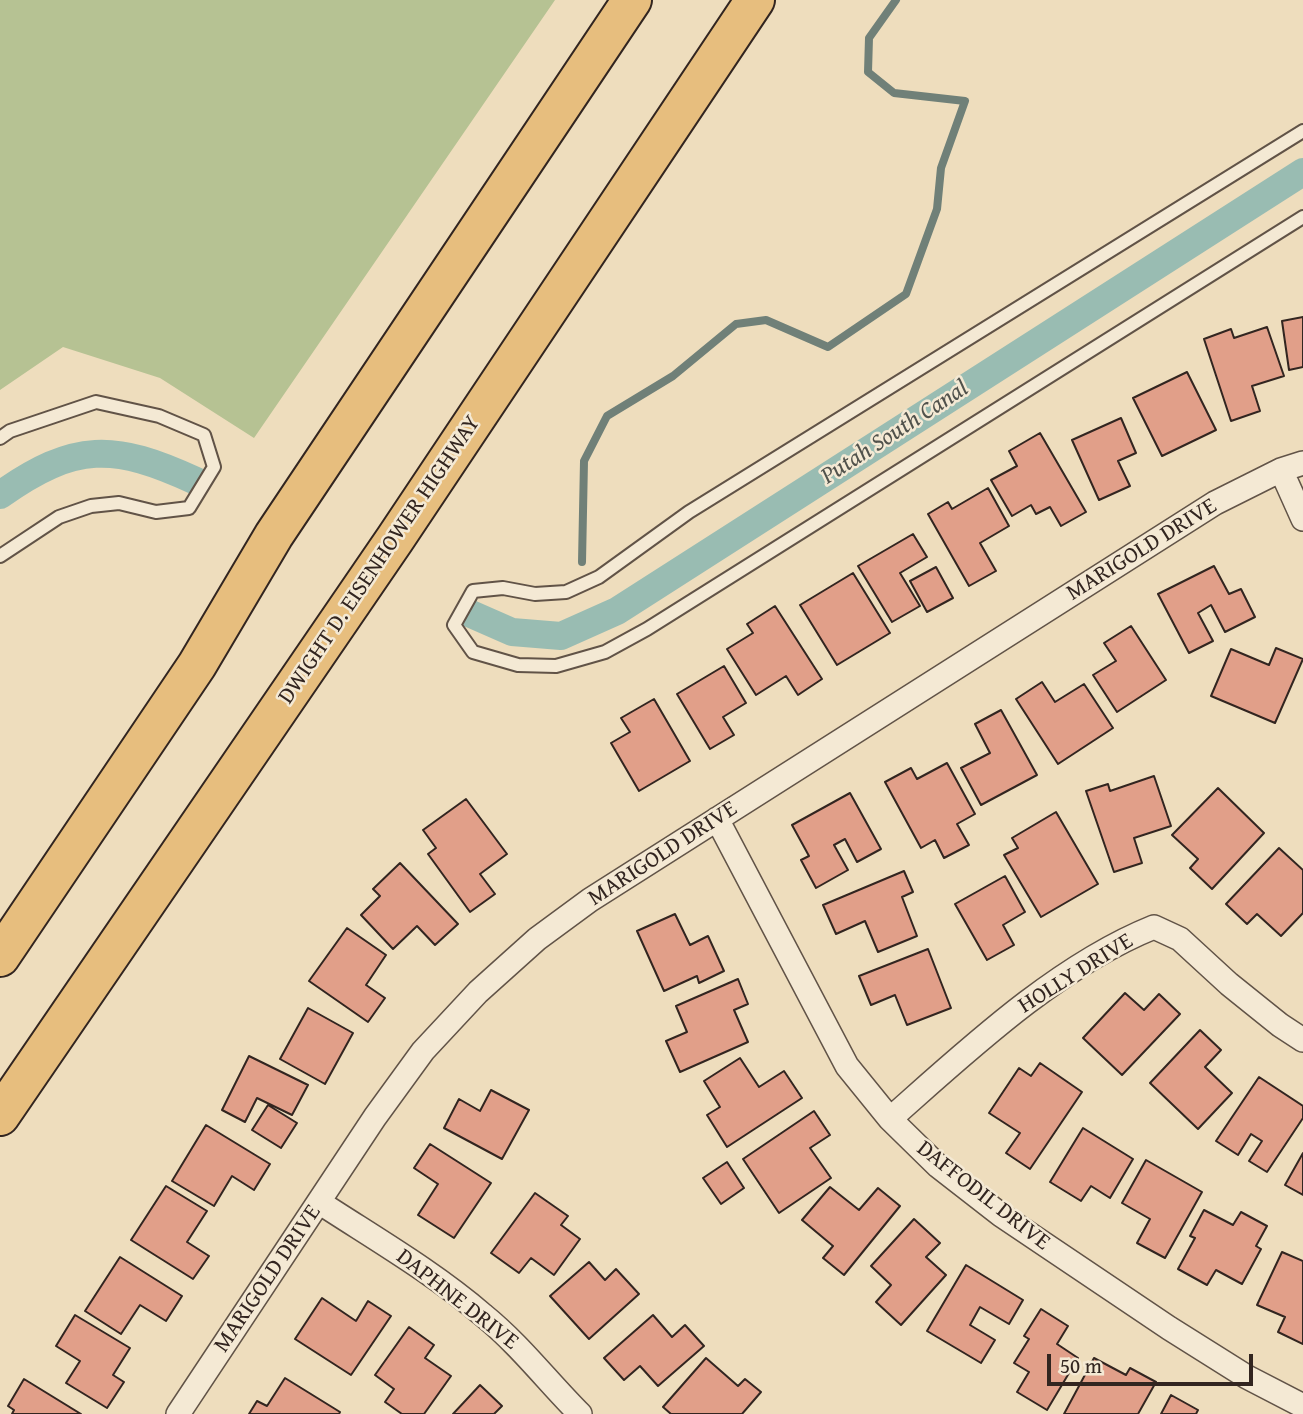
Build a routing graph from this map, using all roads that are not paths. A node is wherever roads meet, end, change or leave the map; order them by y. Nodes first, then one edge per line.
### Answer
1 (632, 0) edge
2 (755, 0) edge
3 (1303, 131) edge
4 (1303, 216) edge
5 (0, 438) edge
6 (1303, 463) edge
7 (1281, 470) junction
8 (1303, 519) edge
9 (0, 556) edge
10 (717, 819) junction
11 (0, 957) edge
12 (1303, 1040) edge
13 (0, 1116) edge
14 (890, 1119) junction
15 (319, 1202) junction
16 (1303, 1406) edge
17 (178, 1414) edge
18 (580, 1414) edge

1 - 11 highway
2 - 13 highway, DWIGHT D. EISENHOWER HIGHWAY
3 - 4 lane
5 - 9 lane
6 - 7 street, MARIGOLD DRIVE
7 - 8 street
7 - 10 street, MARIGOLD DRIVE
10 - 14 street, DAFFODIL DRIVE
10 - 15 street, MARIGOLD DRIVE
12 - 14 street, HOLLY DRIVE
14 - 16 street, DAFFODIL DRIVE
15 - 17 street, MARIGOLD DRIVE
15 - 18 street, DAPHNE DRIVE

